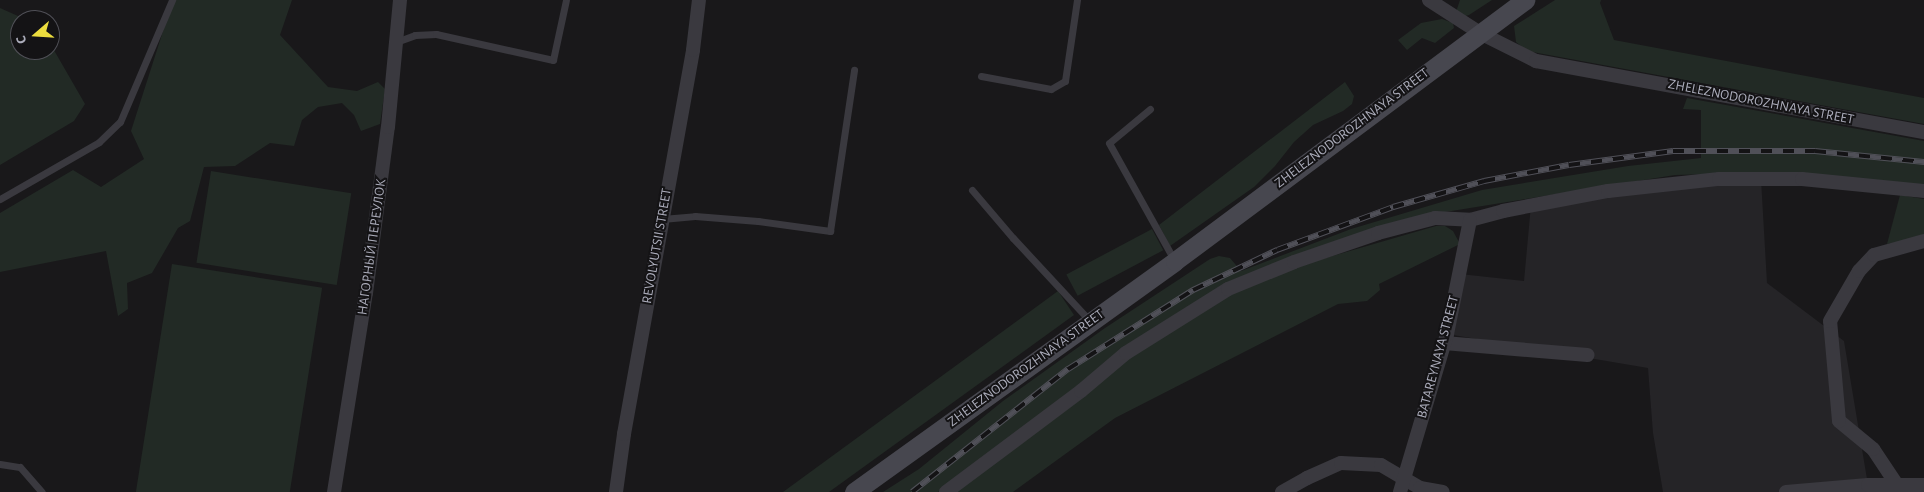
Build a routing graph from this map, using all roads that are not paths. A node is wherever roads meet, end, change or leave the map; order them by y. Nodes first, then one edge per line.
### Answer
1 (172, 0) edge
2 (400, 0) edge
3 (566, 0) edge
4 (700, 0) edge
5 (1077, 0) edge
6 (1429, 0) edge
7 (1525, 0) edge
8 (1480, 34) junction
9 (396, 42) junction
10 (854, 70) dead end
11 (981, 76) dead end
12 (1150, 109) dead end
13 (1924, 132) edge
14 (972, 190) dead end
15 (1924, 192) edge
16 (0, 199) edge
17 (662, 219) junction
18 (1470, 220) junction
19 (1924, 241) edge
20 (1175, 261) junction
21 (1090, 321) junction
22 (1444, 343) junction
23 (1588, 355) dead end
24 (0, 464) edge
25 (1404, 478) junction
26 (1897, 485) junction
27 (1924, 485) edge
28 (1835, 490) edge
29 (1802, 491) edge
30 (42, 492) edge
31 (334, 492) edge
32 (616, 492) edge
33 (854, 492) edge
34 (946, 492) edge
35 (1282, 492) edge
36 (1400, 492) edge
37 (1443, 492) edge
38 (1786, 492) edge

1 - 16 lane
2 - 9 street, НАГОРНЫЙ ПЕРЕУЛОК
3 - 9 lane
4 - 17 street, REVOLYUTSII STREET
5 - 11 lane
6 - 8 street
7 - 8 main road
8 - 13 street, ZHELEZNODOROZHNAYA STREET
8 - 20 main road, ZHELEZNODOROZHNAYA STREET
9 - 31 street, НАГОРНЫЙ ПЕРЕУЛОК
10 - 17 lane
12 - 20 lane
14 - 21 lane
15 - 18 street
17 - 32 street, REVOLYUTSII STREET
18 - 22 street, BATAREYNAYA STREET
18 - 34 street
19 - 26 street
20 - 21 main road, ZHELEZNODOROZHNAYA STREET
21 - 33 main road, ZHELEZNODOROZHNAYA STREET
22 - 23 street
22 - 25 street, BATAREYNAYA STREET
24 - 30 lane
25 - 35 street
25 - 36 street, BATAREYNAYA STREET
25 - 37 street
26 - 27 street
26 - 28 street
28 - 29 street
29 - 38 street

